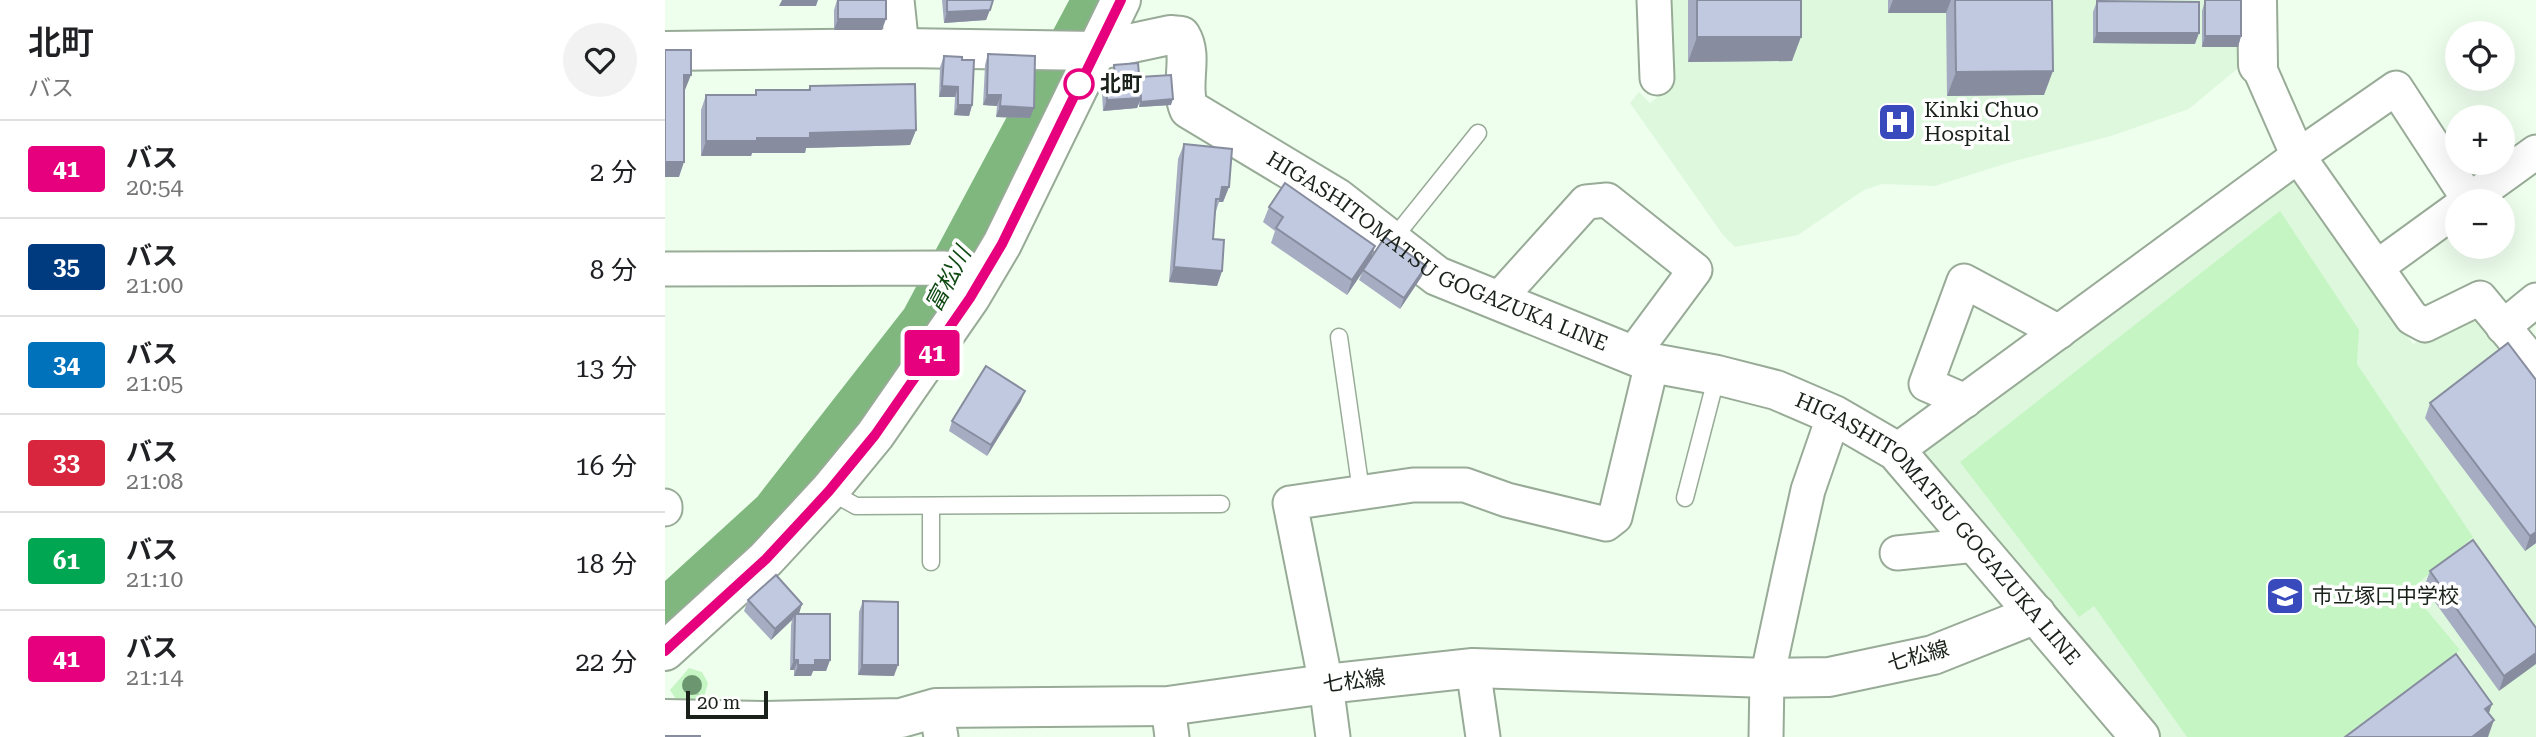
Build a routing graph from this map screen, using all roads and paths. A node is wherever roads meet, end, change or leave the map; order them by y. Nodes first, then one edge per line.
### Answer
1 (897, 0) edge
2 (1121, 0) edge
3 (1654, 0) edge
4 (2257, 0) edge
5 (902, 48) junction
6 (665, 51) edge
7 (1095, 51) junction
8 (2258, 65) joint
9 (1657, 78) dead end
10 (1478, 133) dead end
11 (2536, 152) edge
12 (2298, 156) junction
13 (2461, 189) edge
14 (2485, 189) edge
15 (2445, 218) edge
16 (1393, 239) junction
17 (2377, 267) junction
18 (665, 269) edge
19 (963, 272) junction
20 (2536, 300) edge
21 (1496, 302) junction
22 (2503, 327) junction
23 (2059, 332) junction
24 (1339, 337) dead end
25 (1642, 359) junction
26 (2536, 366) edge
27 (1717, 375) junction
28 (1965, 401) junction
29 (1834, 415) junction
30 (1896, 451) junction
31 (829, 491) junction
32 (1361, 491) junction
33 (1685, 498) dead end
34 (1221, 504) dead end
35 (931, 506) junction
36 (1976, 545) junction
37 (1897, 553) dead end
38 (931, 562) dead end
39 (2036, 614) junction
40 (665, 651) edge
41 (1473, 668) junction
42 (1767, 678) junction
43 (1326, 684) junction
44 (665, 719) edge
45 (938, 722) edge
46 (1170, 722) edge
47 (746, 729) edge
48 (1333, 737) edge
49 (1483, 737) edge
50 (1766, 737) edge
51 (2140, 737) edge

1 - 5 street
2 - 7 street
3 - 9 street
4 - 8 street
5 - 6 street, HIGASHITOMATSU GOGAZUKA LINE
5 - 7 street, HIGASHITOMATSU GOGAZUKA LINE
7 - 16 street, HIGASHITOMATSU GOGAZUKA LINE
7 - 19 street
8 - 12 street
10 - 16 lane
11 - 14 street
12 - 13 street
12 - 17 street
12 - 23 street
15 - 17 street
16 - 21 street, HIGASHITOMATSU GOGAZUKA LINE
17 - 22 street
18 - 19 street
19 - 31 street
20 - 22 street
21 - 25 street, HIGASHITOMATSU GOGAZUKA LINE
21 - 25 street
22 - 26 street
23 - 28 street
23 - 28 street
24 - 32 lane
25 - 27 street, HIGASHITOMATSU GOGAZUKA LINE
25 - 32 street
27 - 29 street, HIGASHITOMATSU GOGAZUKA LINE
27 - 33 lane
28 - 30 street
29 - 30 street, HIGASHITOMATSU GOGAZUKA LINE
29 - 42 street
30 - 36 street, HIGASHITOMATSU GOGAZUKA LINE
31 - 35 lane
31 - 40 street
32 - 43 street
34 - 35 lane
35 - 38 lane
36 - 37 street
36 - 39 street, HIGASHITOMATSU GOGAZUKA LINE
39 - 42 street, 七松線
39 - 51 street, HIGASHITOMATSU GOGAZUKA LINE
41 - 42 street, 七松線
41 - 43 street, 七松線
41 - 49 street
42 - 50 street
43 - 46 street, 七松線
43 - 48 street
44 - 47 street, 七松線
45 - 46 street, 七松線
45 - 47 street, 七松線

